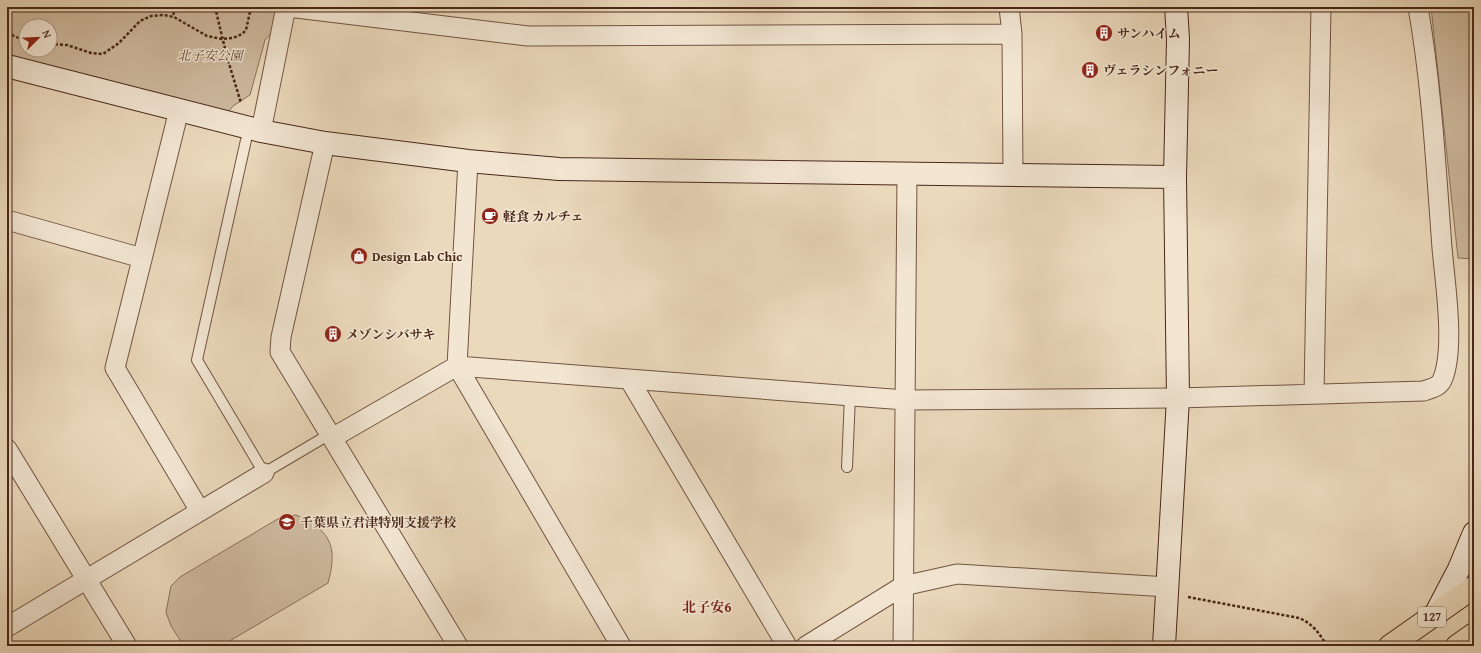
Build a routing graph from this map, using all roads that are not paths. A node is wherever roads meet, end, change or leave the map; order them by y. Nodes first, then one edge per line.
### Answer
1 (287, 7) edge
2 (1009, 7) edge
3 (1176, 7) edge
4 (1321, 7) edge
5 (1418, 7) edge
6 (1012, 34) junction
7 (7, 66) edge
8 (179, 110) junction
9 (254, 135) junction
10 (325, 143) junction
11 (468, 160) junction
12 (907, 173) junction
13 (1013, 175) junction
14 (1175, 177) junction
15 (7, 220) edge
16 (142, 258) junction
17 (457, 366) junction
18 (629, 379) junction
19 (1314, 394) junction
20 (850, 396) junction
21 (1178, 398) junction
22 (905, 400) junction
23 (331, 436) junction
24 (7, 449) edge
25 (847, 467) dead end
26 (264, 473) junction
27 (200, 511) junction
28 (1474, 533) edge
29 (86, 579) junction
30 (903, 586) junction
31 (1474, 587) edge
32 (1175, 592) junction
33 (1435, 615) junction
34 (7, 627) edge
35 (1474, 634) edge
36 (127, 646) edge
37 (458, 646) edge
38 (621, 646) edge
39 (786, 646) edge
40 (806, 646) edge
41 (903, 646) edge
42 (1164, 646) edge
43 (1390, 646) edge
44 (1457, 646) edge

1 - 6 street
1 - 9 street
2 - 6 street
3 - 14 street
4 - 19 street
5 - 19 street
6 - 13 street
7 - 8 street
8 - 9 street
8 - 16 street
9 - 10 street
9 - 26 lane
10 - 11 street
10 - 23 street
11 - 12 street
11 - 17 street
12 - 13 street
12 - 22 street
13 - 14 street
14 - 21 street
15 - 16 street
16 - 27 street
17 - 18 street
17 - 23 street
17 - 38 street
18 - 20 street
18 - 39 street
19 - 21 street
20 - 22 street
20 - 25 lane
21 - 22 street
21 - 32 street
22 - 30 street
23 - 26 lane
23 - 37 street
24 - 29 street
26 - 27 street
27 - 29 street
28 - 33 street
29 - 34 street
29 - 36 street
30 - 32 street
30 - 40 street
30 - 41 street
31 - 33 highway, 127
32 - 42 street
33 - 43 highway, 127
35 - 44 highway

